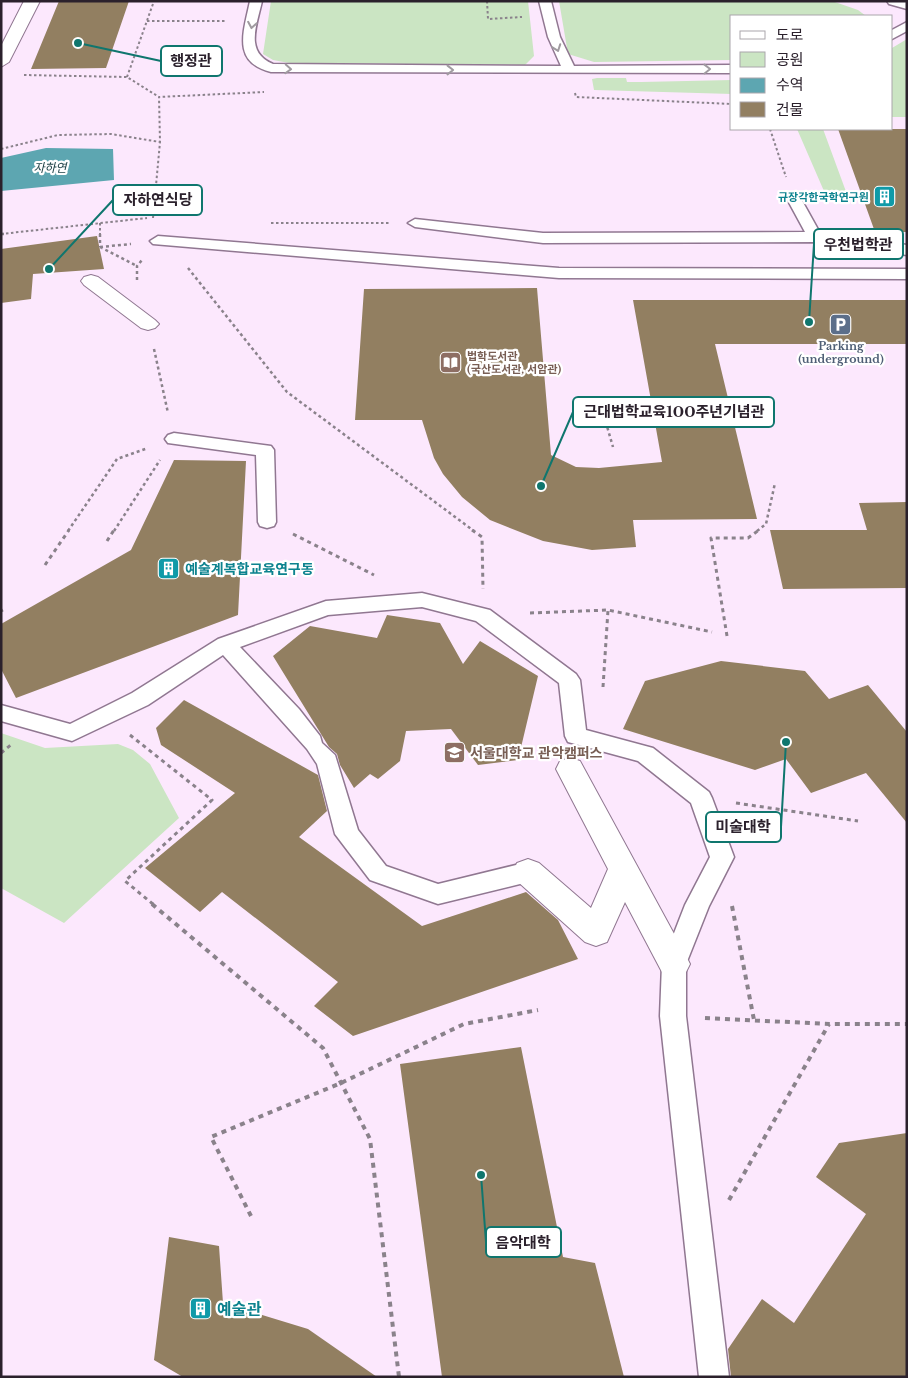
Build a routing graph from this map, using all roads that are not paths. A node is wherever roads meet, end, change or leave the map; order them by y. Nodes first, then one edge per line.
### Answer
1 (32, 1) edge
2 (256, 1) edge
3 (545, 1) edge
4 (894, 1) edge
5 (907, 5) edge
6 (1, 22) edge
7 (22, 22) junction
8 (907, 26) edge
9 (893, 34) edge
10 (1, 62) edge
11 (730, 69) edge
12 (570, 70) junction
13 (793, 197) road end
14 (415, 223) road end
15 (815, 238) junction
16 (158, 240) road end
17 (907, 250) edge
18 (907, 274) edge
19 (90, 281) dead end
20 (148, 324) road end
21 (174, 439) road end
22 (267, 522) road end
23 (224, 644) junction
24 (1, 713) edge
25 (570, 769) dead end
26 (623, 870) junction
27 (528, 872) joint
28 (674, 964) junction
29 (714, 1377) edge

1 - 7 street
2 -> 12 lane
3 -> 12 lane
4 - 5 lane
6 - 7 street
7 - 10 street
8 - 9 lane
12 -> 11 lane
13 - 15 lane
14 - 15 lane
15 - 17 lane
16 - 18 lane
19 - 20 street
21 - 22 lane
23 - 24 lane
23 - 27 lane
23 - 28 lane
25 - 26 street
26 - 27 street
26 - 28 street
28 - 29 lane

